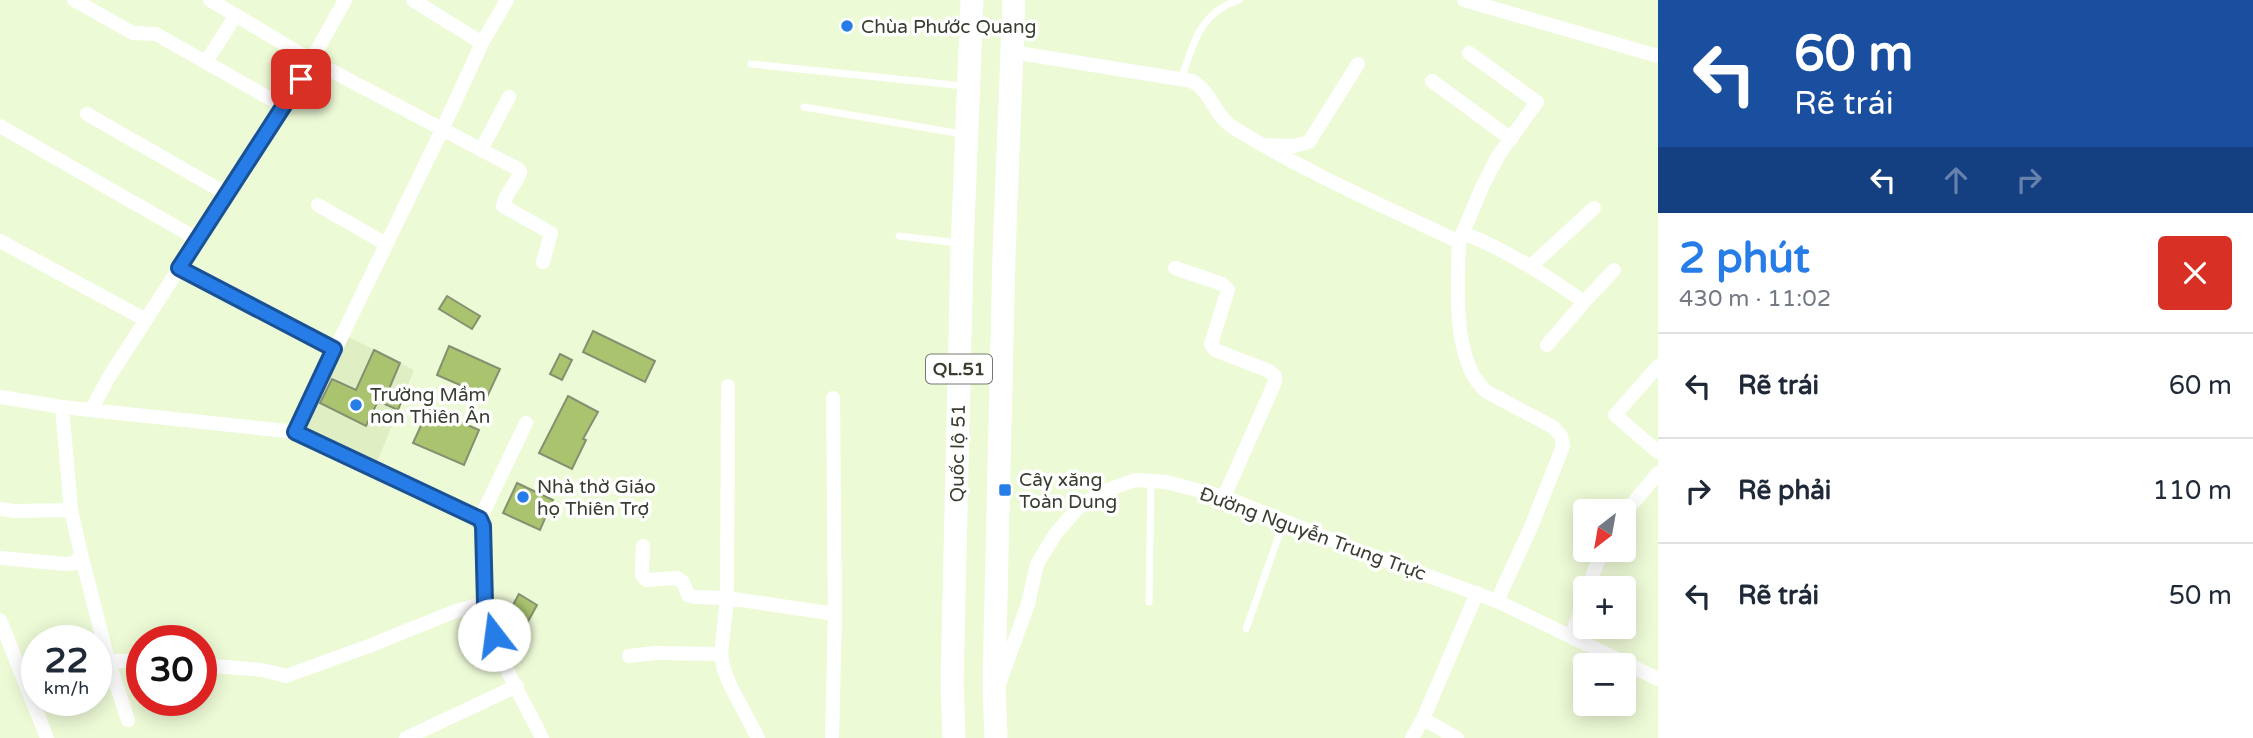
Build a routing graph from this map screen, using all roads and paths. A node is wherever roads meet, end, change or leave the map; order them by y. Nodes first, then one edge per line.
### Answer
1 (74, 0) edge
2 (210, 0) edge
3 (345, 0) edge
4 (413, 0) edge
5 (507, 0) edge
6 (972, 0) edge
7 (1014, 0) edge
8 (1239, 0) edge
9 (1464, 0) edge
10 (236, 15) junction
11 (482, 43) junction
12 (1012, 52) junction
13 (1469, 53) dead end
14 (1658, 56) edge
15 (311, 61) junction
16 (206, 62) junction
17 (751, 64) dead end
18 (1358, 64) dead end
19 (1181, 79) junction
20 (1432, 81) dead end
21 (968, 86) junction
22 (509, 97) dead end
23 (283, 106) junction
24 (804, 107) dead end
25 (88, 114) dead end
26 (0, 126) edge
27 (442, 130) junction
28 (967, 135) junction
29 (1511, 139) junction
30 (1264, 145) junction
31 (481, 150) junction
32 (227, 194) junction
33 (318, 205) dead end
34 (1594, 208) dead end
35 (899, 236) dead end
36 (1461, 237) junction
37 (197, 239) junction
38 (0, 241) edge
39 (962, 243) junction
40 (386, 244) junction
41 (543, 262) dead end
42 (1531, 266) junction
43 (179, 268) junction
44 (1175, 268) dead end
45 (1614, 270) dead end
46 (1584, 302) junction
47 (146, 320) junction
48 (1547, 345) dead end
49 (334, 349) junction
50 (1658, 366) edge
51 (728, 386) dead end
52 (0, 397) edge
53 (833, 398) dead end
54 (62, 407) junction
55 (91, 410) junction
56 (526, 423) dead end
57 (295, 432) junction
58 (1658, 452) edge
59 (1658, 473) edge
60 (1152, 481) junction
61 (1224, 497) junction
62 (1636, 499) edge
63 (0, 509) edge
64 (71, 510) junction
65 (480, 519) junction
66 (1284, 521) junction
67 (643, 546) dead end
68 (81, 554) junction
69 (0, 558) edge
70 (1477, 593) junction
71 (727, 598) junction
72 (1497, 601) junction
73 (485, 603) junction
74 (1149, 603) dead end
75 (835, 614) junction
76 (0, 620) edge
77 (99, 625) edge
78 (1246, 629) dead end
79 (1573, 631) edge
80 (1571, 637) junction
81 (721, 654) junction
82 (629, 656) dead end
83 (217, 666) edge
84 (112, 672) edge
85 (1658, 678) edge
86 (517, 686) junction
87 (994, 695) junction
88 (1423, 719) junction
89 (128, 720) dead end
90 (432, 732) edge
91 (47, 738) edge
92 (406, 738) edge
93 (542, 738) edge
94 (758, 738) edge
95 (832, 738) edge
96 (954, 738) edge
97 (996, 738) edge
98 (1412, 738) edge
99 (1457, 738) edge

1 - 16 street
2 - 10 street
3 - 15 street
4 - 11 street
5 - 11 street
6 - 21 highway, Quốc lộ 51 / QL.51
7 - 12 highway, QL.51
8 - 19 lane
9 - 14 street
10 - 15 street
10 - 16 street
11 - 27 street
12 - 19 street
12 - 87 highway, QL.51
13 - 29 street
15 - 23 street
15 - 27 street
16 - 23 street
17 - 21 lane
18 - 30 street
19 - 30 street
20 - 29 street
21 - 28 highway, Quốc lộ 51 / QL.51
22 - 31 street
23 - 32 street
24 - 28 lane
25 - 32 street
26 - 37 street
27 - 31 street
27 - 40 street
28 - 39 highway, Quốc lộ 51 / QL.51
29 - 36 street
30 - 36 street
31 - 41 street
32 - 37 street
33 - 40 street
34 - 42 street
35 - 39 lane
36 - 42 street
36 - 72 street
37 - 43 street
38 - 47 street
39 - 96 highway, Quốc lộ 51 / QL.51
40 - 49 street
42 - 46 street
43 - 47 street
43 - 49 street
44 - 61 street
45 - 46 street
46 - 48 street
47 - 55 street
49 - 57 street
50 - 58 street
51 - 71 street
52 - 54 street
53 - 75 street
54 - 55 street
54 - 64 street
55 - 57 street
56 - 65 street
57 - 65 street
59 - 62 street
60 - 61 street, Đường Nguyễn Trung Trực
60 - 74 lane
60 - 87 street, Đường Nguyễn Trung Trực
61 - 66 street, Đường Nguyễn Trung Trực
63 - 64 street
64 - 68 street
65 - 73 street
66 - 70 street, Đường Nguyễn Trung Trực
66 - 78 lane
67 - 71 street
68 - 69 street
68 - 77 street
70 - 72 street, Đường Nguyễn Trung Trực
70 - 88 street
71 - 75 street
71 - 81 street
72 - 80 street, Đường Nguyễn Trung Trực
73 - 83 street
73 - 86 street
75 - 95 street
76 - 91 street
79 - 80 street
80 - 85 street, Đường Nguyễn Trung Trực
81 - 82 street
81 - 94 street
84 - 89 street
86 - 90 street
86 - 93 street
87 - 97 highway, QL.51
88 - 98 street
88 - 99 street
90 - 92 street

